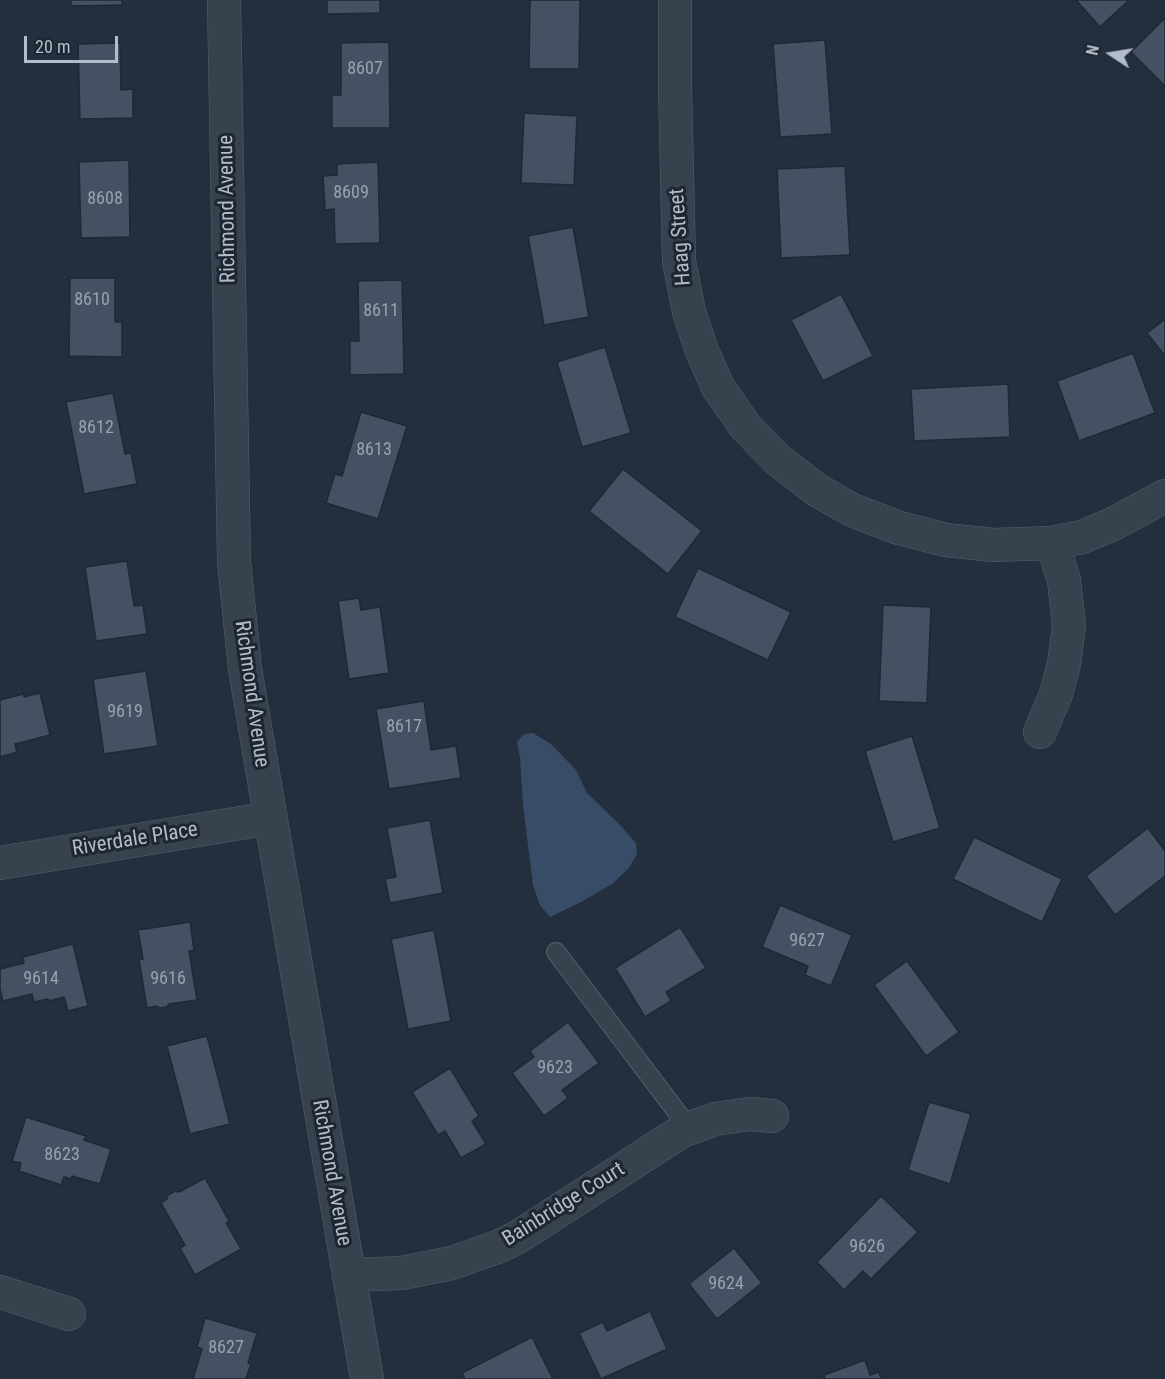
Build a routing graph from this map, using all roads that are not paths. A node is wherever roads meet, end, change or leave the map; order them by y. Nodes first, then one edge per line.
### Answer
1 (225, 0) edge
2 (675, 0) edge
3 (1165, 496) edge
4 (1052, 543) junction
5 (1040, 732) dead end
6 (270, 818) junction
7 (0, 863) edge
8 (556, 952) dead end
9 (772, 1116) dead end
10 (689, 1128) junction
11 (349, 1275) junction
12 (0, 1292) edge
13 (69, 1314) dead end
14 (367, 1379) edge

1 - 6 street, Richmond Avenue
2 - 4 street, Haag Street
3 - 4 street, Haag Street
4 - 5 street
6 - 7 street, Riverdale Place
6 - 11 street, Richmond Avenue
8 - 10 lane
9 - 10 street, Bainbridge Court
10 - 11 street, Bainbridge Court
11 - 14 street, Richmond Avenue
12 - 13 street

